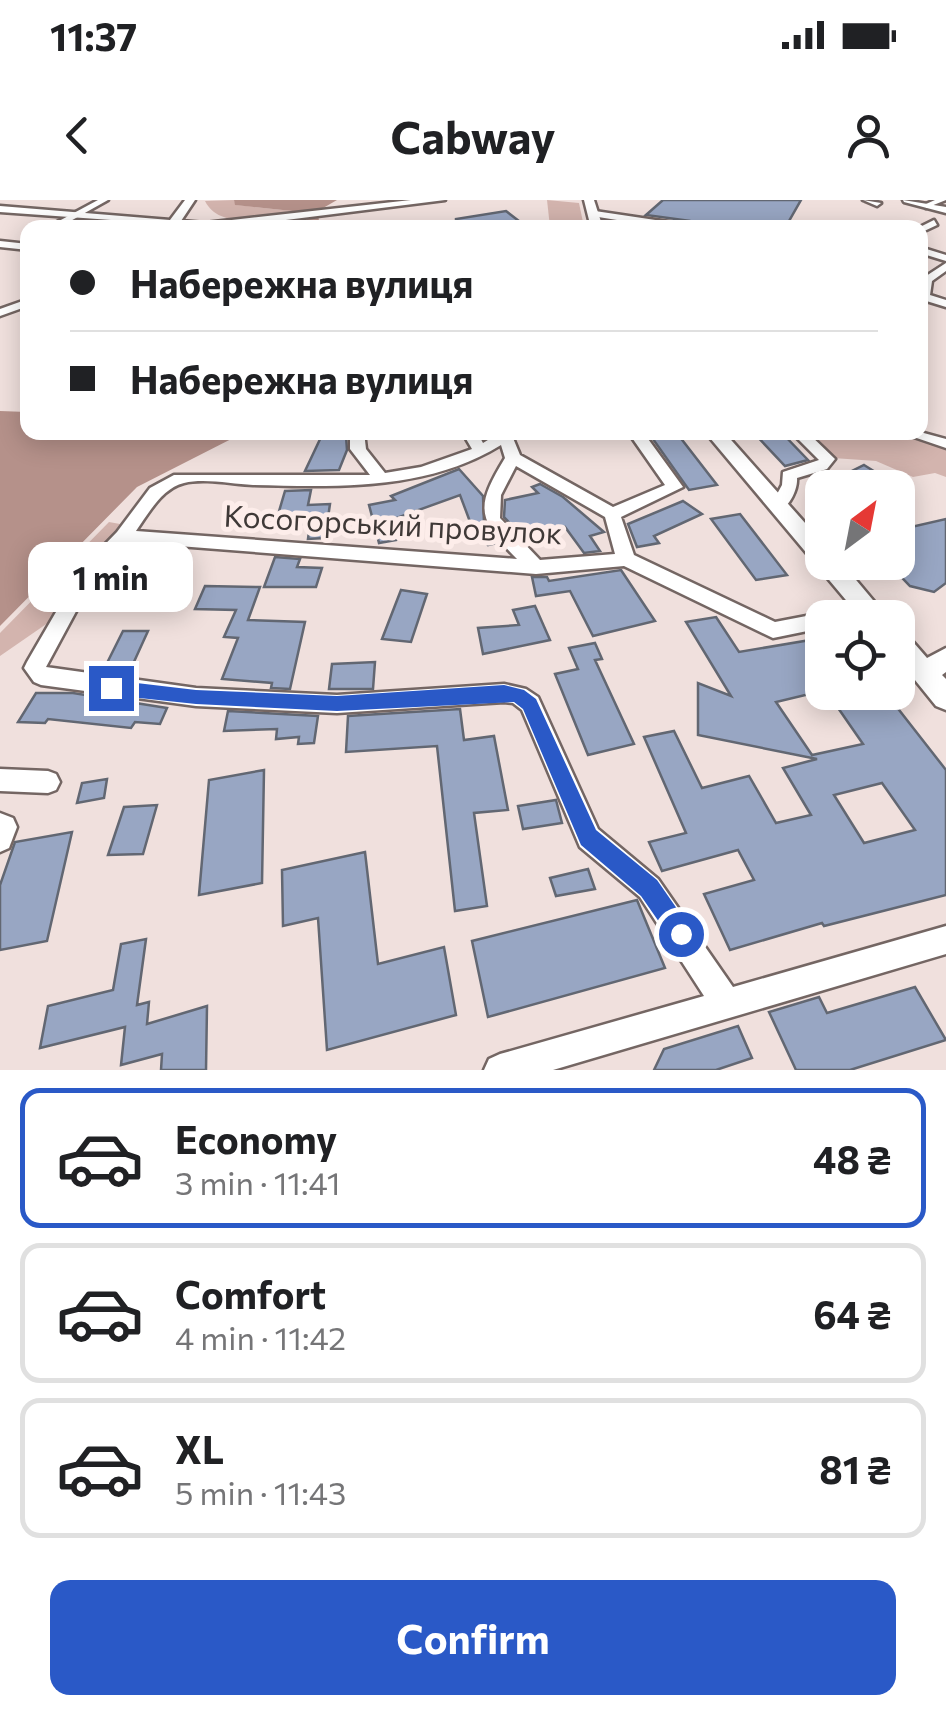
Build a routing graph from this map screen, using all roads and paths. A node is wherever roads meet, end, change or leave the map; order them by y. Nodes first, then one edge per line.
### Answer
1 (104, 200) edge
2 (440, 200) edge
3 (908, 200) edge
4 (942, 200) edge
5 (186, 204) edge
6 (929, 206) junction
7 (0, 209) edge
8 (594, 210) edge
9 (76, 216) junction
10 (941, 219) edge
11 (67, 220) edge
12 (125, 220) joint
13 (261, 220) edge
14 (646, 220) edge
15 (357, 440) edge
16 (474, 440) edge
17 (501, 440) edge
18 (510, 440) edge
19 (640, 440) edge
20 (721, 440) edge
21 (807, 440) edge
22 (481, 452) junction
23 (513, 458) junction
24 (381, 479) junction
25 (779, 505) junction
26 (612, 514) junction
27 (122, 536) junction
28 (805, 536) edge
29 (626, 559) junction
30 (536, 567) junction
31 (844, 580) edge
32 (861, 600) edge
33 (805, 625) edge
34 (935, 666) edge
35 (946, 698) edge
36 (0, 780) edge
37 (48, 782) dead end
38 (0, 825) edge
39 (0, 839) edge
40 (946, 940) edge
41 (726, 1003) junction
42 (500, 1070) edge

1 - 9 street
2 - 13 main road
3 - 6 main road
4 - 6 street
5 - 12 main road
6 - 10 main road
7 - 9 main road
8 - 14 street
9 - 11 street
9 - 12 main road
15 - 24 street
16 - 22 street
17 - 22 street
18 - 23 street
19 - 26 street
20 - 25 main road
21 - 25 street
22 - 24 street
23 - 26 street
23 - 30 street
24 - 27 street
25 - 28 main road
26 - 29 street
27 - 30 street, Косогорський провулок
27 - 41 street
29 - 30 street, Косогорський провулок
29 - 33 street
31 - 32 main road
34 - 35 main road
36 - 37 street
38 - 39 street
40 - 41 street
41 - 42 street

